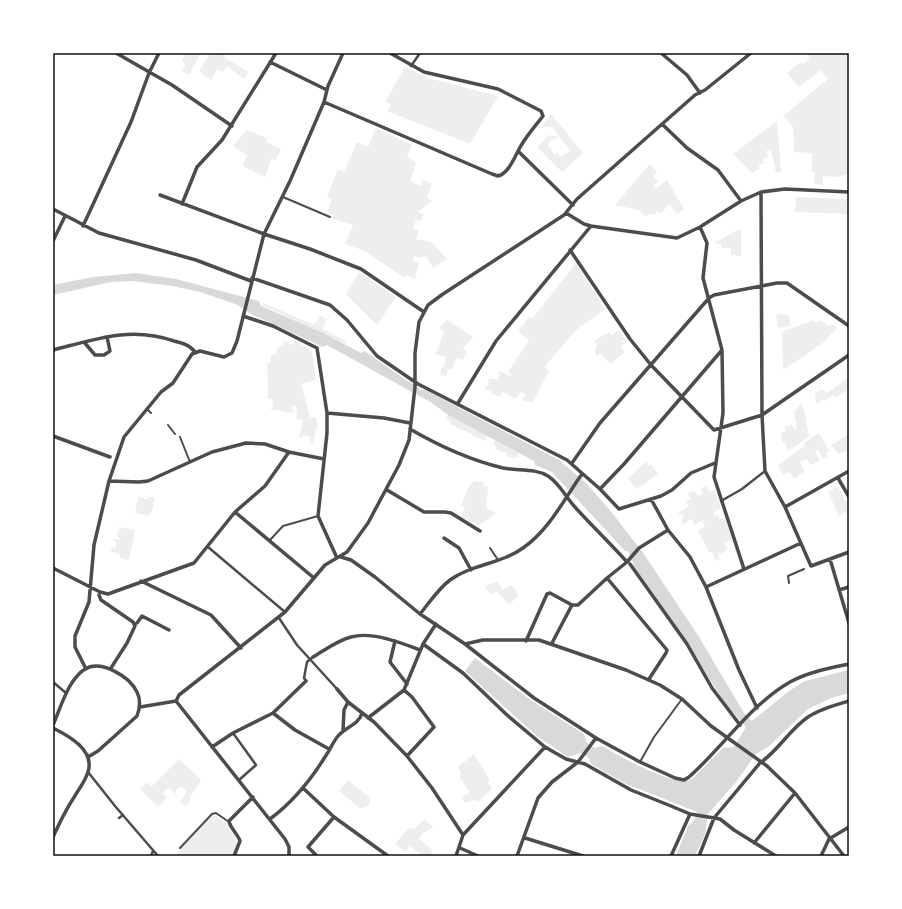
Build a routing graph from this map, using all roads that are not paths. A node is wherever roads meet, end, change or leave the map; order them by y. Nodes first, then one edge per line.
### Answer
1 (116, 53) edge
2 (159, 53) edge
3 (276, 53) edge
4 (343, 53) edge
5 (390, 53) edge
6 (420, 53) edge
7 (661, 53) edge
8 (751, 53) edge
9 (270, 62) junction
10 (411, 66) junction
11 (149, 73) junction
12 (327, 90) junction
13 (700, 93) junction
14 (324, 102) junction
15 (662, 124) junction
16 (232, 126) junction
17 (520, 152) junction
18 (761, 192) junction
19 (849, 192) edge
20 (160, 195) dead end
21 (282, 197) junction
22 (741, 201) junction
23 (182, 204) junction
24 (573, 205) junction
25 (53, 209) edge
26 (566, 213) junction
27 (65, 216) junction
28 (330, 217) dead end
29 (83, 226) junction
30 (591, 226) junction
31 (700, 227) junction
32 (264, 234) junction
33 (53, 240) edge
34 (570, 250) junction
35 (252, 280) junction
36 (761, 286) junction
37 (709, 298) junction
38 (424, 312) junction
39 (243, 316) junction
40 (849, 326) edge
41 (107, 337) junction
42 (84, 342) junction
43 (53, 350) edge
44 (722, 350) junction
45 (195, 352) junction
46 (849, 355) edge
47 (651, 365) junction
48 (415, 382) junction
49 (682, 397) junction
50 (458, 403) junction
51 (147, 409) junction
52 (151, 413) dead end
53 (327, 413) junction
54 (762, 415) junction
55 (410, 423) junction
56 (168, 425) dead end
57 (721, 428) junction
58 (410, 429) junction
59 (175, 434) dead end
60 (53, 436) edge
61 (180, 437) dead end
62 (289, 452) junction
63 (110, 457) dead end
64 (324, 459) junction
65 (190, 462) junction
66 (572, 463) junction
67 (715, 463) junction
68 (765, 471) junction
69 (849, 471) edge
70 (581, 475) junction
71 (838, 478) junction
72 (109, 481) junction
73 (600, 489) junction
74 (387, 490) junction
75 (568, 497) junction
76 (849, 497) edge
77 (651, 499) junction
78 (721, 501) junction
79 (785, 507) junction
80 (235, 512) junction
81 (318, 516) junction
82 (668, 530) junction
83 (480, 531) dead end
84 (444, 538) dead end
85 (270, 540) junction
86 (801, 543) junction
87 (208, 547) junction
88 (490, 548) dead end
89 (849, 552) edge
90 (339, 557) junction
91 (830, 559) junction
92 (498, 561) junction
93 (628, 563) junction
94 (807, 567) junction
95 (53, 568) edge
96 (744, 569) junction
97 (471, 570) junction
98 (314, 578) junction
99 (607, 578) junction
100 (142, 581) junction
101 (789, 583) dead end
102 (89, 585) junction
103 (706, 587) junction
104 (849, 587) edge
105 (839, 590) junction
106 (99, 596) dead end
107 (572, 605) junction
108 (285, 612) junction
109 (420, 614) junction
110 (279, 618) junction
111 (849, 623) edge
112 (436, 624) junction
113 (136, 625) junction
114 (168, 630) dead end
115 (75, 641) junction
116 (526, 641) junction
117 (68, 642) dead end
118 (395, 642) junction
119 (552, 643) junction
120 (423, 644) junction
121 (465, 644) junction
122 (241, 648) junction
123 (420, 650) junction
124 (312, 659) junction
125 (849, 664) edge
126 (111, 668) junction
127 (86, 669) junction
128 (649, 679) junction
129 (306, 681) joint
130 (53, 682) edge
131 (407, 684) junction
132 (337, 689) joint
133 (404, 690) junction
134 (67, 693) junction
135 (682, 698) junction
136 (176, 701) junction
137 (849, 701) edge
138 (348, 702) junction
139 (140, 707) junction
140 (757, 708) junction
141 (273, 713) junction
142 (362, 713) junction
143 (368, 718) junction
144 (53, 725) edge
145 (740, 725) junction
146 (53, 728) edge
147 (342, 731) junction
148 (233, 733) junction
149 (596, 738) junction
150 (727, 738) junction
151 (212, 747) junction
152 (545, 747) junction
153 (329, 749) junction
154 (407, 756) junction
155 (88, 757) junction
156 (578, 762) junction
157 (640, 762) junction
158 (760, 763) junction
159 (88, 772) junction
160 (239, 780) junction
161 (303, 788) junction
162 (795, 793) junction
163 (253, 797) junction
164 (690, 814) junction
165 (123, 815) junction
166 (334, 817) junction
167 (119, 818) dead end
168 (714, 818) junction
169 (270, 819) junction
170 (229, 822) junction
171 (849, 827) edge
172 (463, 835) junction
173 (53, 837) edge
174 (524, 838) junction
175 (830, 839) junction
176 (754, 843) junction
177 (180, 848) dead end
178 (460, 848) junction
179 (153, 851) junction
180 (151, 856) edge
181 (158, 856) edge
182 (234, 856) edge
183 (289, 856) edge
184 (318, 856) edge
185 (388, 856) edge
186 (456, 856) edge
187 (478, 856) edge
188 (517, 856) edge
189 (583, 856) edge
190 (671, 856) edge
191 (700, 856) edge
192 (776, 856) edge
193 (821, 856) edge
194 (844, 856) edge

1 - 11 street
2 - 11 street
3 - 9 street
4 - 12 street
5 - 10 street
6 - 10 street
7 - 13 street
8 - 13 street
9 - 12 street
9 - 16 street
10 - 17 street
11 - 16 street
11 - 29 street
12 - 14 street
13 - 15 street
14 - 17 street
14 - 21 street
15 - 22 street
15 - 24 street
16 - 23 street
17 - 24 street
18 - 19 street
18 - 22 street
18 - 36 street
20 - 23 street
21 - 28 lane
21 - 32 street
22 - 31 street
23 - 32 street
24 - 26 street
25 - 27 street
26 - 30 street
26 - 38 street
27 - 29 street
27 - 33 street
29 - 35 street
30 - 31 street
30 - 34 street
31 - 37 street
32 - 35 street
32 - 38 street
34 - 47 street
34 - 50 street
35 - 39 street
35 - 48 street
36 - 37 street
36 - 40 street
36 - 54 street
37 - 44 street
37 - 47 street
38 - 48 street
39 - 45 street
39 - 53 street
41 - 42 street
41 - 42 street
41 - 45 street
42 - 43 street
44 - 49 street
44 - 57 street
45 - 51 street
46 - 54 street
47 - 49 street
47 - 66 street
48 - 50 street
48 - 55 street
49 - 57 street
49 - 73 street
50 - 66 street
51 - 52 lane
51 - 72 street
53 - 55 street
53 - 64 street
54 - 57 street
54 - 68 street
55 - 58 street
56 - 59 lane
57 - 67 street
58 - 74 street
58 - 75 street
60 - 63 street
61 - 65 lane
62 - 64 street
62 - 65 street
62 - 80 street
64 - 81 street
65 - 72 street
66 - 70 street
67 - 77 street
67 - 78 street
68 - 78 street
68 - 79 street
69 - 71 street
70 - 73 street
70 - 75 street
71 - 76 street
71 - 79 street
72 - 102 street
73 - 77 street
74 - 83 street
74 - 90 street
75 - 92 street
75 - 93 street
77 - 82 street
78 - 96 street
79 - 86 street
80 - 85 street
80 - 87 street
81 - 85 lane
81 - 90 street
82 - 93 street
82 - 103 street
84 - 97 street
85 - 98 street
86 - 94 street
86 - 96 street
87 - 100 street
87 - 108 street
88 - 92 lane
89 - 91 street
90 - 98 street
90 - 109 street
91 - 94 street
91 - 105 street
92 - 97 street
93 - 99 street
93 - 145 street
94 - 101 lane
95 - 102 street
96 - 103 street
97 - 109 street
98 - 108 street
99 - 107 street
99 - 128 street
100 - 102 street
100 - 122 street
102 - 115 street
103 - 140 street
104 - 105 street
105 - 111 street
106 - 113 street
107 - 116 street
107 - 119 street
108 - 110 street
109 - 112 street
110 - 122 street
110 - 124 street
112 - 120 street
112 - 121 street
113 - 114 street
113 - 126 street
115 - 117 street
115 - 127 street
116 - 119 street
116 - 121 street
118 - 123 street
118 - 124 street
118 - 131 street
119 - 128 street
120 - 123 street
120 - 152 street
121 - 149 street
122 - 136 street
123 - 131 street
124 - 129 street
124 - 132 street
125 - 140 street
126 - 127 street
126 - 139 street
127 - 134 street
128 - 135 street
129 - 141 street
130 - 134 street
131 - 133 street
132 - 138 street
133 - 143 street
133 - 154 street
134 - 144 street
135 - 150 street
135 - 157 lane
136 - 139 street
136 - 151 street
137 - 158 street
138 - 142 street
138 - 147 street
139 - 155 street
140 - 145 street
141 - 148 street
141 - 153 street
142 - 143 street
142 - 147 street
143 - 154 street
145 - 150 street
146 - 155 street
147 - 153 street
148 - 151 street
148 - 160 street
149 - 156 street
149 - 157 street
150 - 157 street
150 - 158 street
151 - 160 street
152 - 156 street
152 - 172 street
153 - 161 street
154 - 172 street
155 - 159 street
156 - 164 street
156 - 174 street
158 - 162 street
158 - 168 street
159 - 165 street
159 - 173 street
160 - 163 street
161 - 166 street
161 - 169 street
162 - 175 street
162 - 176 street
163 - 169 street
163 - 170 street
164 - 168 street
164 - 190 street
165 - 167 street
165 - 179 street
166 - 184 street
166 - 185 street
168 - 176 street
168 - 191 street
169 - 183 street
170 - 177 lane
170 - 182 street
171 - 175 street
172 - 178 street
174 - 188 street
174 - 189 street
175 - 193 street
175 - 194 street
176 - 192 street
178 - 186 street
178 - 187 street
179 - 180 street
179 - 181 street

